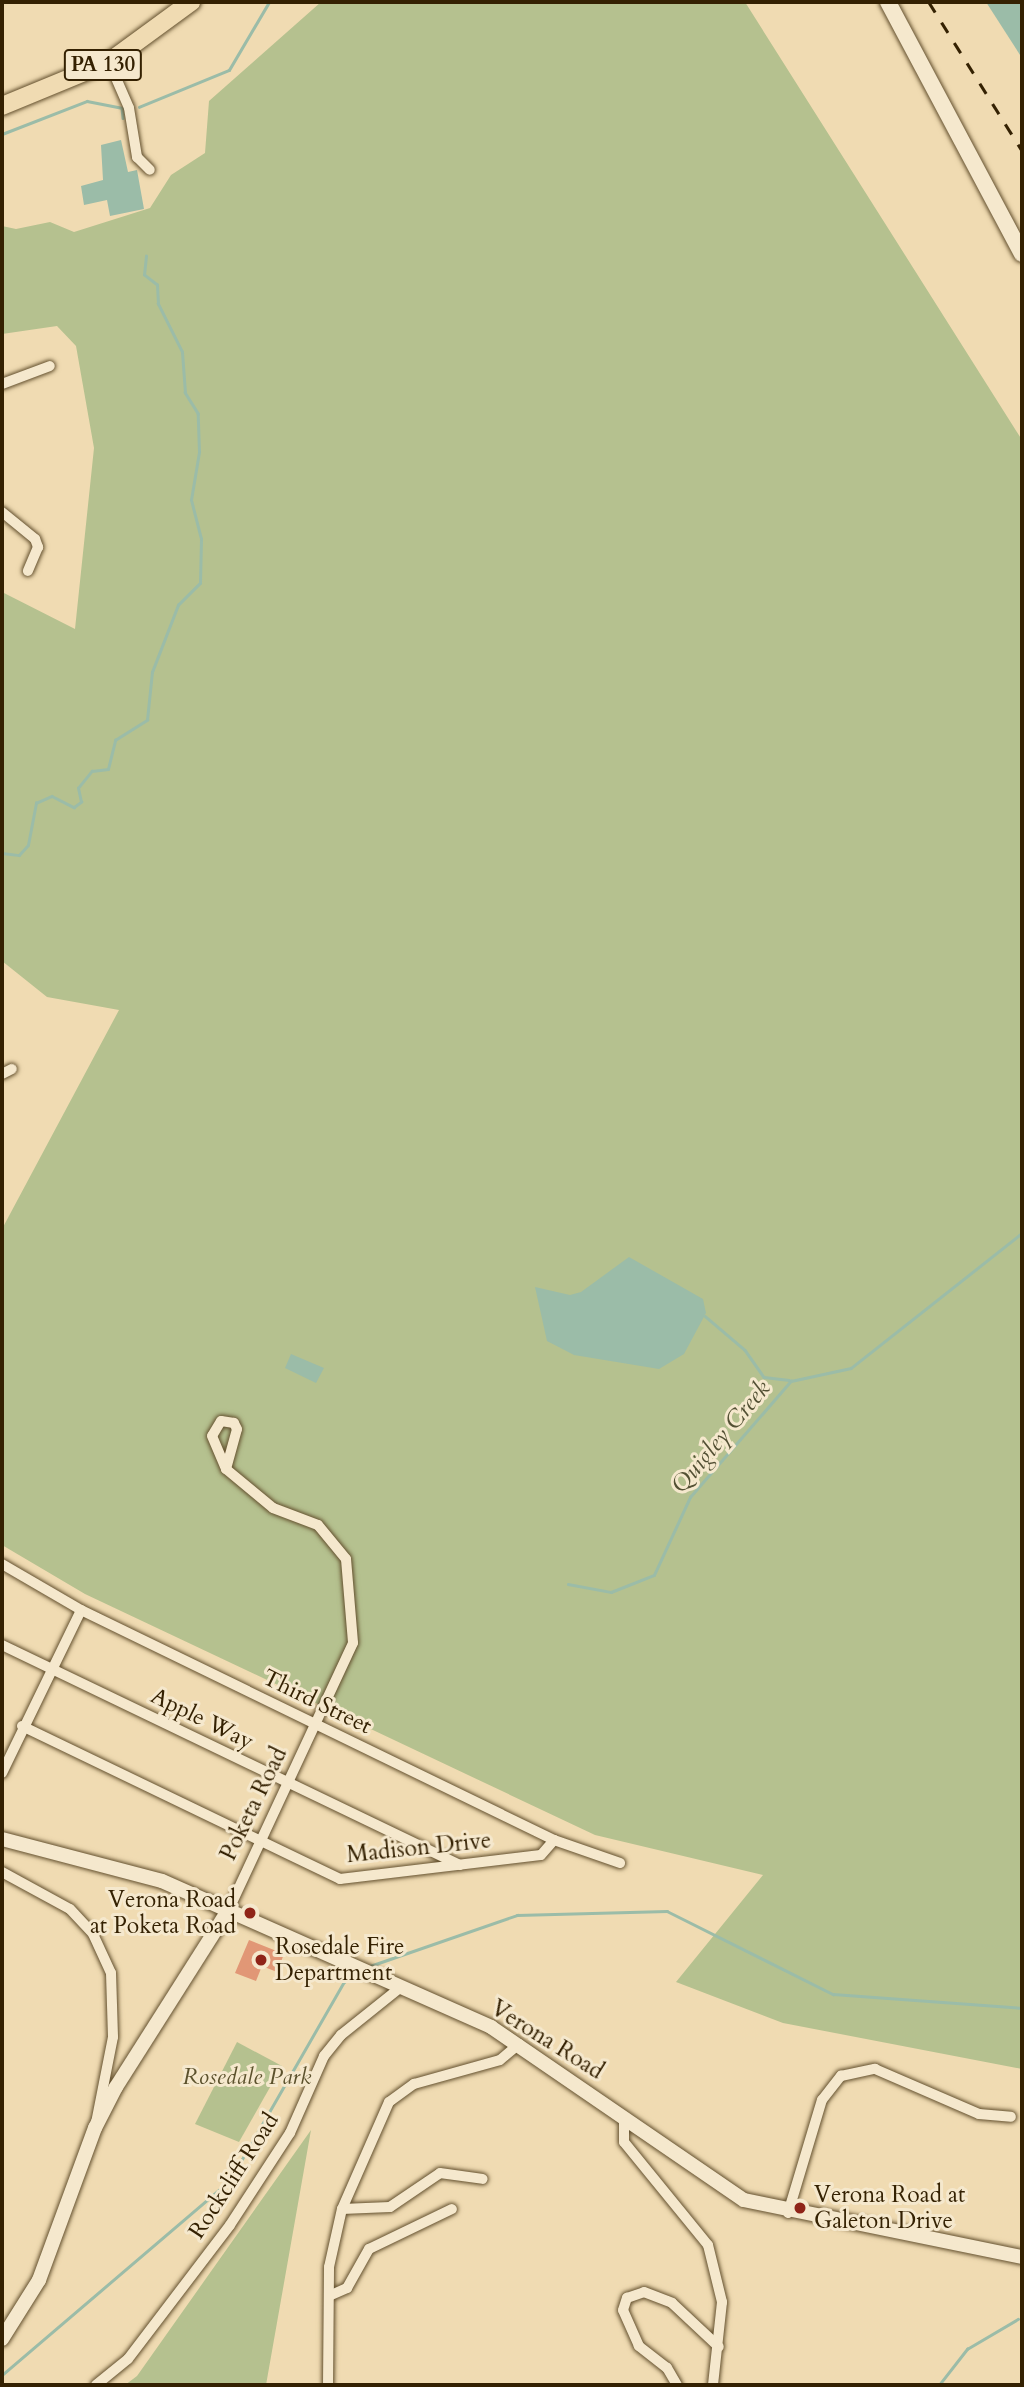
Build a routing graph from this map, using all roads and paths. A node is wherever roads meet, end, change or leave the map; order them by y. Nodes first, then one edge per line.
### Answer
1 (191, 2) edge
2 (888, 2) edge
3 (109, 62) junction
4 (2, 106) edge
5 (150, 170) dead end
6 (1022, 254) edge
7 (50, 366) dead end
8 (2, 384) edge
9 (2, 512) edge
10 (28, 571) dead end
11 (226, 1469) dead end
12 (2, 1564) edge
13 (81, 1610) junction
14 (2, 1645) edge
15 (50, 1668) junction
16 (317, 1725) junction
17 (22, 1727) junction
18 (2, 1773) edge
19 (289, 1785) junction
20 (2, 1839) edge
21 (554, 1840) junction
22 (261, 1843) junction
23 (620, 1863) dead end
24 (460, 1865) junction
25 (2, 1872) edge
26 (229, 1909) junction
27 (401, 1987) junction
28 (519, 2044) junction
29 (1011, 2117) dead end
30 (624, 2118) junction
31 (95, 2128) junction
32 (483, 2179) dead end
33 (342, 2209) junction
34 (452, 2209) dead end
35 (788, 2213) junction
36 (1022, 2257) edge
37 (329, 2296) junction
38 (2, 2339) edge
39 (719, 2347) junction
40 (96, 2385) edge
41 (328, 2385) edge
42 (677, 2385) edge
43 (713, 2385) edge

1 - 3 main road, PA 130
2 - 6 main road
3 - 4 main road, PA 130
3 - 5 street
7 - 8 street
9 - 10 street
11 - 16 street, Poketa Road
12 - 13 street, Third Street
13 - 15 street
13 - 16 street, Third Street
14 - 15 street, Apple Way
15 - 17 street
15 - 19 street, Apple Way
16 - 19 street, Poketa Road
16 - 21 street, Third Street
17 - 18 street
17 - 22 street, Madison Drive
19 - 22 street, Poketa Road
19 - 24 street, Apple Way
20 - 26 street, Verona Road
21 - 23 street, Third Street
21 - 24 street, Madison Drive
22 - 24 street, Madison Drive
22 - 26 street, Poketa Road
25 - 31 street
26 - 27 street, Verona Road
26 - 31 street, Poketa Road
27 - 28 street, Verona Road
27 - 40 street, Rockcliff Road
28 - 30 street, Verona Road
28 - 33 street
29 - 35 street
30 - 35 street, Verona Road
30 - 39 street
31 - 38 street, Poketa Road
32 - 33 street
33 - 37 street
34 - 37 street
35 - 36 street, Verona Road
37 - 41 street
39 - 42 street
39 - 43 street

